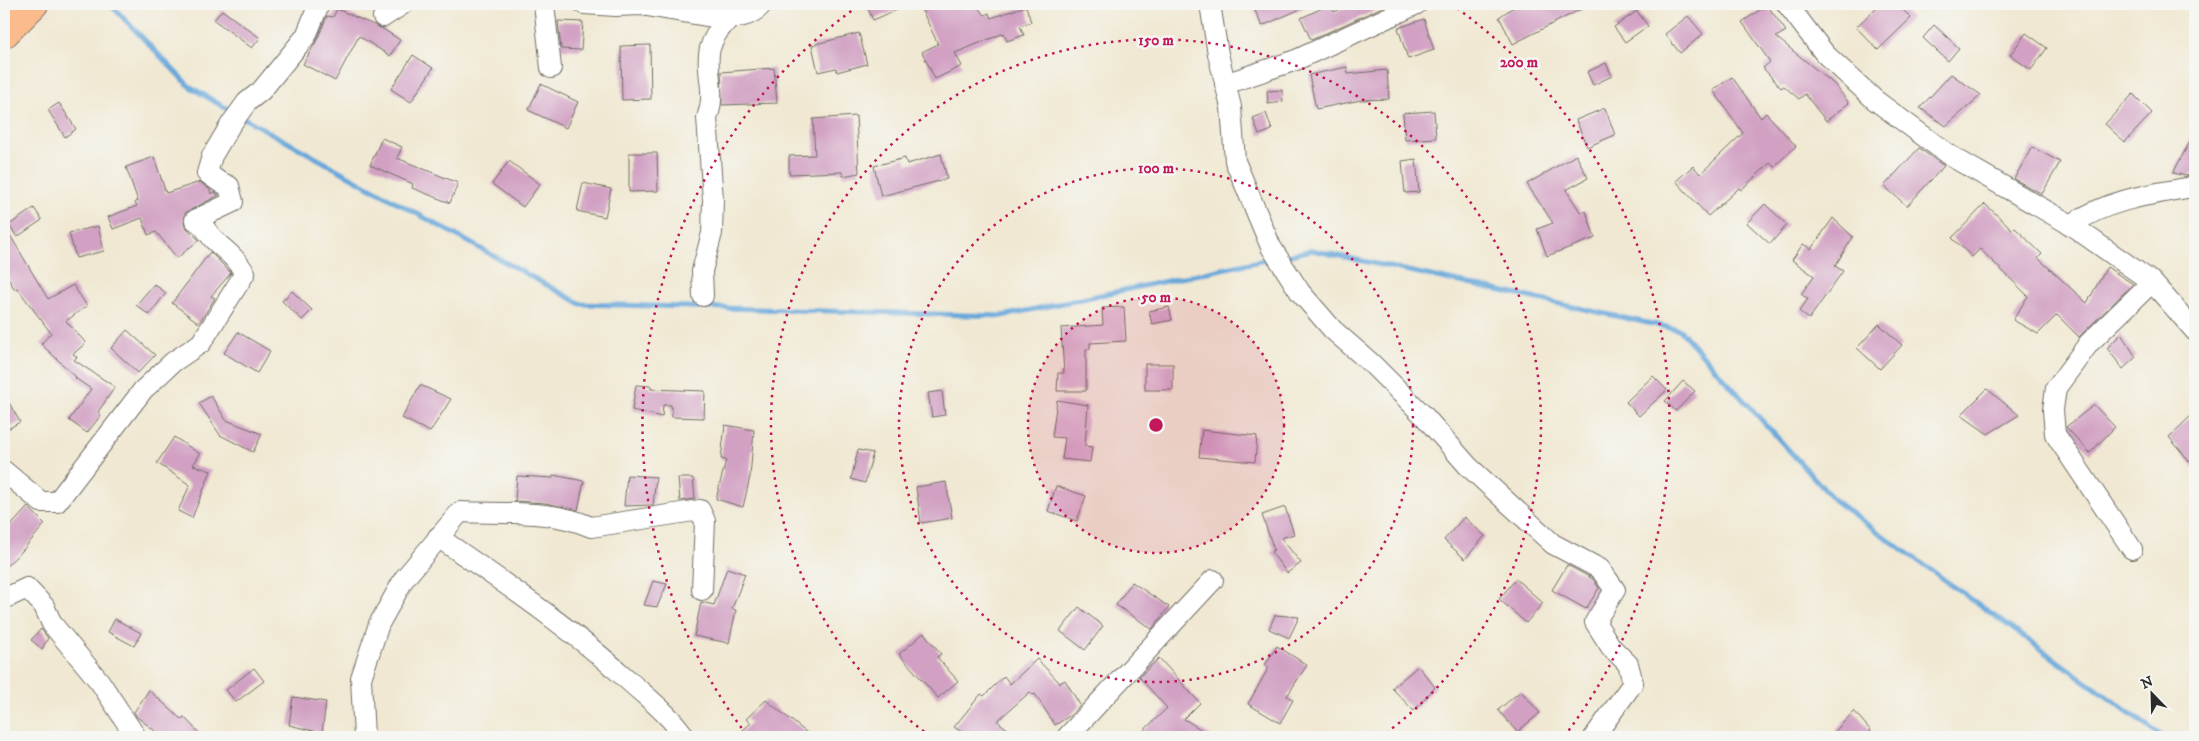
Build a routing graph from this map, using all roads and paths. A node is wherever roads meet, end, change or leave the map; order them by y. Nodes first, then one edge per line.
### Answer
1 (34, 4) edge
2 (319, 4) edge
3 (403, 4) edge
4 (544, 4) edge
5 (584, 4) edge
6 (762, 4) edge
7 (1210, 4) edge
8 (1417, 4) edge
9 (1787, 4) edge
10 (383, 17) dead end
11 (730, 18) junction
12 (4, 34) edge
13 (551, 68) dead end
14 (1226, 84) junction
15 (2195, 184) edge
16 (2071, 225) junction
17 (2152, 282) junction
18 (703, 296) dead end
19 (2195, 331) edge
20 (4, 471) edge
21 (438, 537) junction
22 (2132, 549) dead end
23 (1213, 580) dead end
24 (702, 590) dead end
25 (4, 597) edge
26 (136, 737) edge
27 (364, 737) edge
28 (686, 737) edge
29 (1067, 737) edge
30 (1594, 737) edge

1 - 12 highway
2 - 20 street
3 - 10 street
4 - 13 street
5 - 11 street
6 - 11 street
7 - 14 street
8 - 14 street
9 - 16 street
11 - 18 street
14 - 30 street
15 - 16 street
16 - 17 street
17 - 19 street
17 - 22 street
21 - 24 street
21 - 27 street
21 - 28 street
23 - 29 street
25 - 26 street

